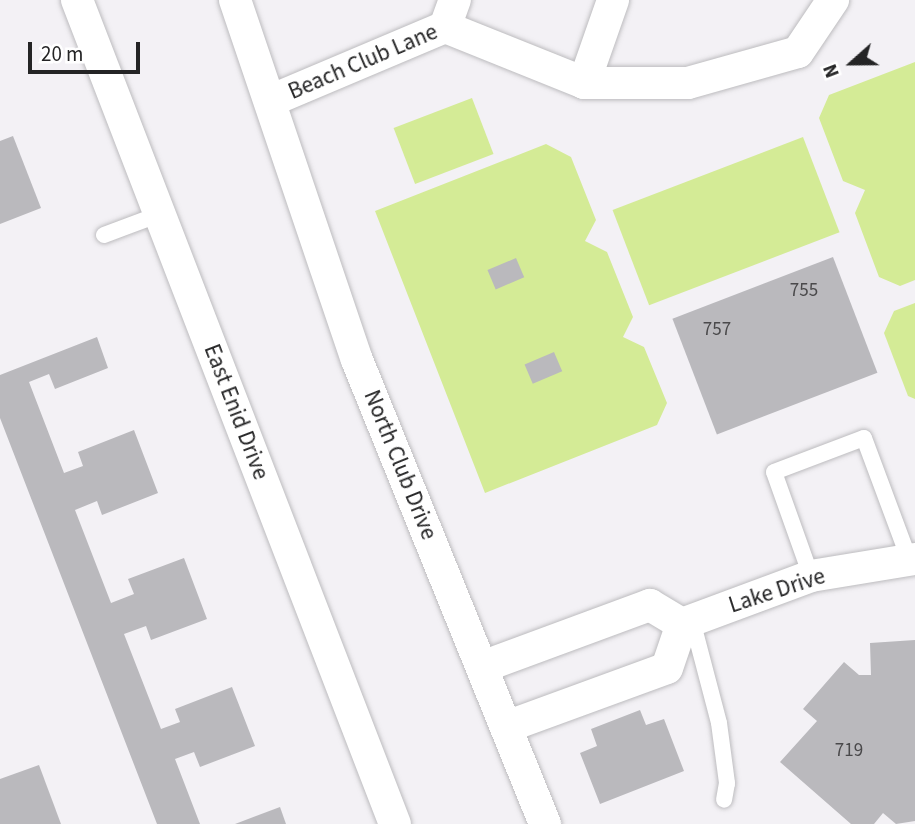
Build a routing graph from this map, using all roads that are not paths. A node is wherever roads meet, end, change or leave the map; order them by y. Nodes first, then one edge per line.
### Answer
1 (77, 0) edge
2 (235, 0) edge
3 (613, 0) edge
4 (833, 0) edge
5 (450, 13) edge
6 (584, 83) junction
7 (270, 101) junction
8 (160, 214) junction
9 (103, 235) dead end
10 (912, 559) edge
11 (811, 576) junction
12 (687, 622) junction
13 (482, 667) junction
14 (506, 727) junction
15 (724, 800) dead end
16 (395, 824) edge
17 (545, 824) edge

1 - 8 street, East Enid Drive
2 - 7 street, North Club Drive
3 - 6 street
4 - 6 street, Beach Club Lane
5 - 6 street, Beach Club Lane
5 - 7 street, Beach Club Lane
7 - 13 street, North Club Drive
8 - 9 lane
8 - 16 street, East Enid Drive
10 - 11 street, Lake Drive
10 - 11 lane
11 - 12 street, Lake Drive
12 - 13 street
12 - 14 street
12 - 15 lane
13 - 14 street, North Club Drive
14 - 17 street, North Club Drive

